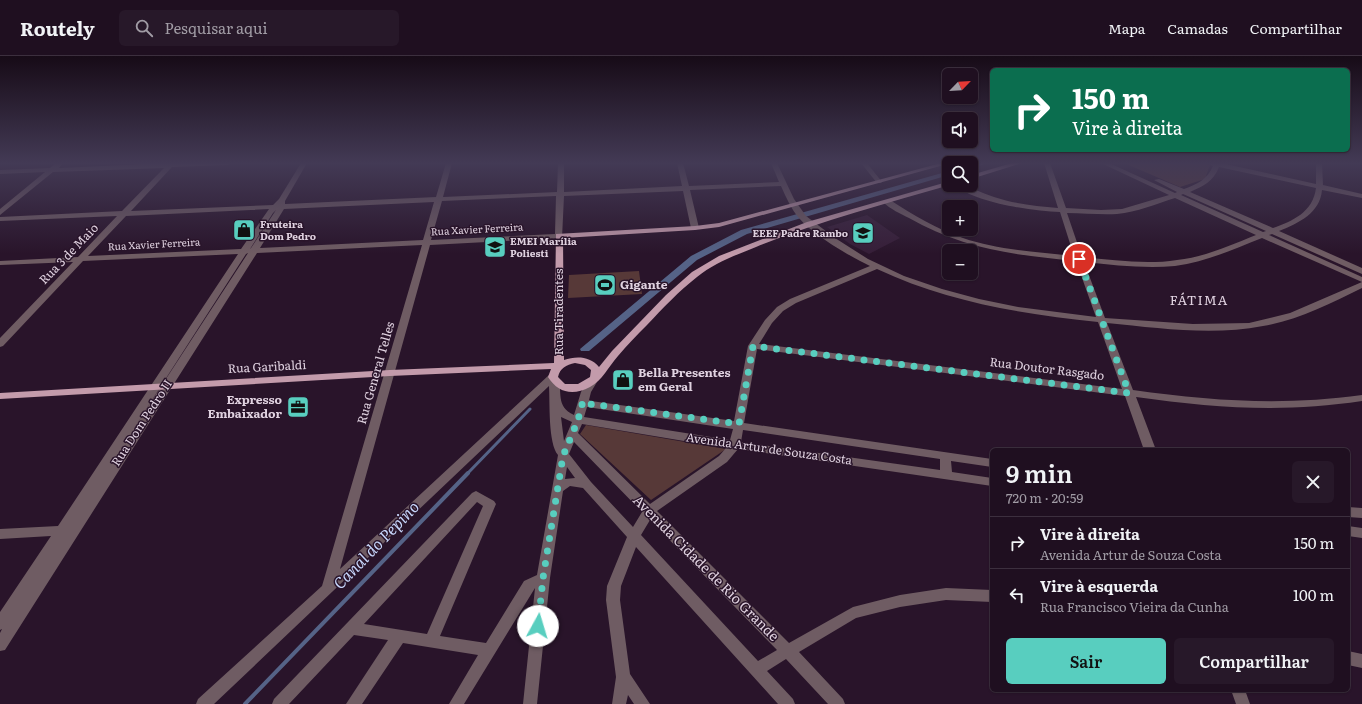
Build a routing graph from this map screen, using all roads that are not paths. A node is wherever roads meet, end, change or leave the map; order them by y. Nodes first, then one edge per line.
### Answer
1 (23, 193) edge
2 (143, 193) edge
3 (286, 193) edge
4 (441, 193) edge
5 (579, 193) edge
6 (687, 193) edge
7 (788, 193) edge
8 (841, 193) edge
9 (916, 193) edge
10 (975, 193) edge
11 (1057, 193) edge
12 (1169, 193) edge
13 (1179, 193) edge
14 (1187, 193) edge
15 (1318, 193) edge
16 (1349, 193) edge
17 (560, 194) junction
18 (1173, 195) junction
19 (1362, 196) edge
20 (439, 199) junction
21 (887, 202) junction
22 (279, 204) junction
23 (795, 207) junction
24 (1063, 210) junction
25 (0, 213) edge
26 (123, 214) junction
27 (0, 219) edge
28 (807, 221) junction
29 (695, 228) junction
30 (1272, 231) junction
31 (1263, 234) junction
32 (559, 236) junction
33 (426, 242) junction
34 (244, 251) junction
35 (254, 251) junction
36 (80, 259) junction
37 (1079, 259) junction
38 (0, 263) edge
39 (876, 267) junction
40 (1362, 271) edge
41 (1362, 280) edge
42 (1362, 285) edge
43 (1102, 320) junction
44 (0, 344) edge
45 (753, 346) junction
46 (178, 361) junction
47 (390, 373) junction
48 (555, 373) junction
49 (594, 380) junction
50 (161, 386) junction
51 (1129, 393) junction
52 (0, 396) edge
53 (1362, 398) edge
54 (555, 400) junction
55 (583, 401) junction
56 (578, 420) junction
57 (739, 424) junction
58 (557, 428) junction
59 (572, 433) junction
60 (735, 445) junction
61 (1149, 448) edge
62 (563, 456) junction
63 (945, 456) junction
64 (990, 463) edge
65 (946, 475) junction
66 (990, 482) edge
67 (588, 485) junction
68 (557, 490) junction
69 (649, 511) junction
70 (1350, 512) edge
71 (1362, 513) edge
72 (553, 518) junction
73 (68, 530) junction
74 (1350, 531) edge
75 (1362, 533) edge
76 (0, 534) edge
77 (634, 536) junction
78 (543, 578) junction
79 (328, 590) junction
80 (990, 596) edge
81 (9, 616) edge
82 (351, 628) junction
83 (399, 636) junction
84 (431, 641) junction
85 (0, 645) edge
86 (489, 650) junction
87 (788, 651) junction
88 (1350, 658) edge
89 (1362, 661) edge
90 (757, 669) junction
91 (623, 677) junction
92 (1239, 692) edge
93 (203, 704) edge
94 (279, 704) edge
95 (352, 704) edge
96 (456, 704) edge
97 (530, 704) edge
98 (619, 704) edge
99 (643, 704) edge
100 (788, 704) edge
101 (838, 704) edge
102 (1243, 704) edge

1 - 25 street
2 - 26 street, Rua 3 de Maio
3 - 22 street, Rua Dom Pedro II
4 - 20 street, Rua General Telles
5 - 17 street
6 - 29 street
7 - 23 street
8 - 23 main road, Rua Xavier Ferreira
9 - 21 main road
10 - 24 street
11 - 24 street
12 - 18 street
13 - 18 street
14 - 30 street
15 - 30 street
16 - 19 street
17 - 20 street
17 - 32 street, Rua Tiradentes
18 - 24 street
18 - 31 street
20 - 22 street
20 - 33 street, Rua General Telles
21 - 28 main road
21 - 37 street
22 - 26 street
22 - 34 street, Rua Dom Pedro II
22 - 35 street, Rua Dom Pedro II
23 - 28 street
23 - 29 main road, Rua Xavier Ferreira
24 - 37 street
26 - 27 street
26 - 36 street, Rua 3 de Maio
28 - 39 street
28 - 49 main road
29 - 32 main road, Rua Xavier Ferreira
30 - 31 street
30 - 40 street
31 - 37 street
31 - 41 street
32 - 33 street, Rua Xavier Ferreira
32 - 48 main road, Rua Tiradentes
33 - 35 street, Rua Xavier Ferreira
33 - 47 street, Rua General Telles
34 - 35 street, Rua Xavier Ferreira
34 - 36 street, Rua Xavier Ferreira
34 - 46 street, Rua Dom Pedro II
35 - 46 street, Rua Dom Pedro II
36 - 38 street, Rua Xavier Ferreira
36 - 44 street, Rua 3 de Maio
37 - 43 street
39 - 43 street
39 - 45 street
42 - 43 street
43 - 51 street
45 - 51 street, Rua Doutor Rasgado
45 - 57 street
46 - 50 street, Rua Dom Pedro II
47 - 48 main road, Rua Garibaldi
47 - 50 main road, Rua Garibaldi
47 - 79 street, Rua General Telles
48 - 49 main road
48 - 49 main road
48 - 54 street, Rua Tiradentes
48 - 79 street
49 - 55 street, Rua Tiradentes
50 - 52 main road, Rua Garibaldi
50 - 73 street, Rua Dom Pedro II
51 - 53 street, Rua Doutor Rasgado
51 - 61 street
54 - 56 street, Avenida Artur de Souza Costa
54 - 58 street, Rua Tiradentes
55 - 56 street, Rua Tiradentes
55 - 57 street, Avenida Artur de Souza Costa
56 - 59 street, Rua Tiradentes
56 - 60 street, Avenida Artur de Souza Costa
57 - 60 street
57 - 63 street, Avenida Artur de Souza Costa
58 - 62 street
58 - 72 street, Rua Tiradentes
59 - 62 street, Rua Tiradentes
59 - 69 street, Avenida Cidade de Rio Grande
60 - 65 street, Avenida Artur de Souza Costa
60 - 69 street
62 - 67 street
62 - 68 street, Rua Tiradentes
63 - 64 street, Avenida Artur de Souza Costa
63 - 65 street
65 - 66 street, Avenida Artur de Souza Costa
67 - 68 street
67 - 77 street
68 - 72 street, Rua Tiradentes
69 - 77 street
69 - 87 street, Avenida Cidade de Rio Grande
70 - 71 street
72 - 78 street, Rua Tiradentes
73 - 76 street
73 - 81 street, Rua Dom Pedro II
74 - 75 street
77 - 90 street
77 - 91 street
78 - 86 street
78 - 97 street, Rua Tiradentes
79 - 93 street
80 - 87 street
81 - 85 street, Rua Dom Pedro II
82 - 83 street
82 - 84 street
82 - 94 street
83 - 84 street
83 - 95 street
84 - 86 street
86 - 96 street
87 - 90 street
87 - 101 street, Avenida Cidade de Rio Grande
88 - 89 street
90 - 100 street
91 - 98 street
91 - 99 street
92 - 102 street

